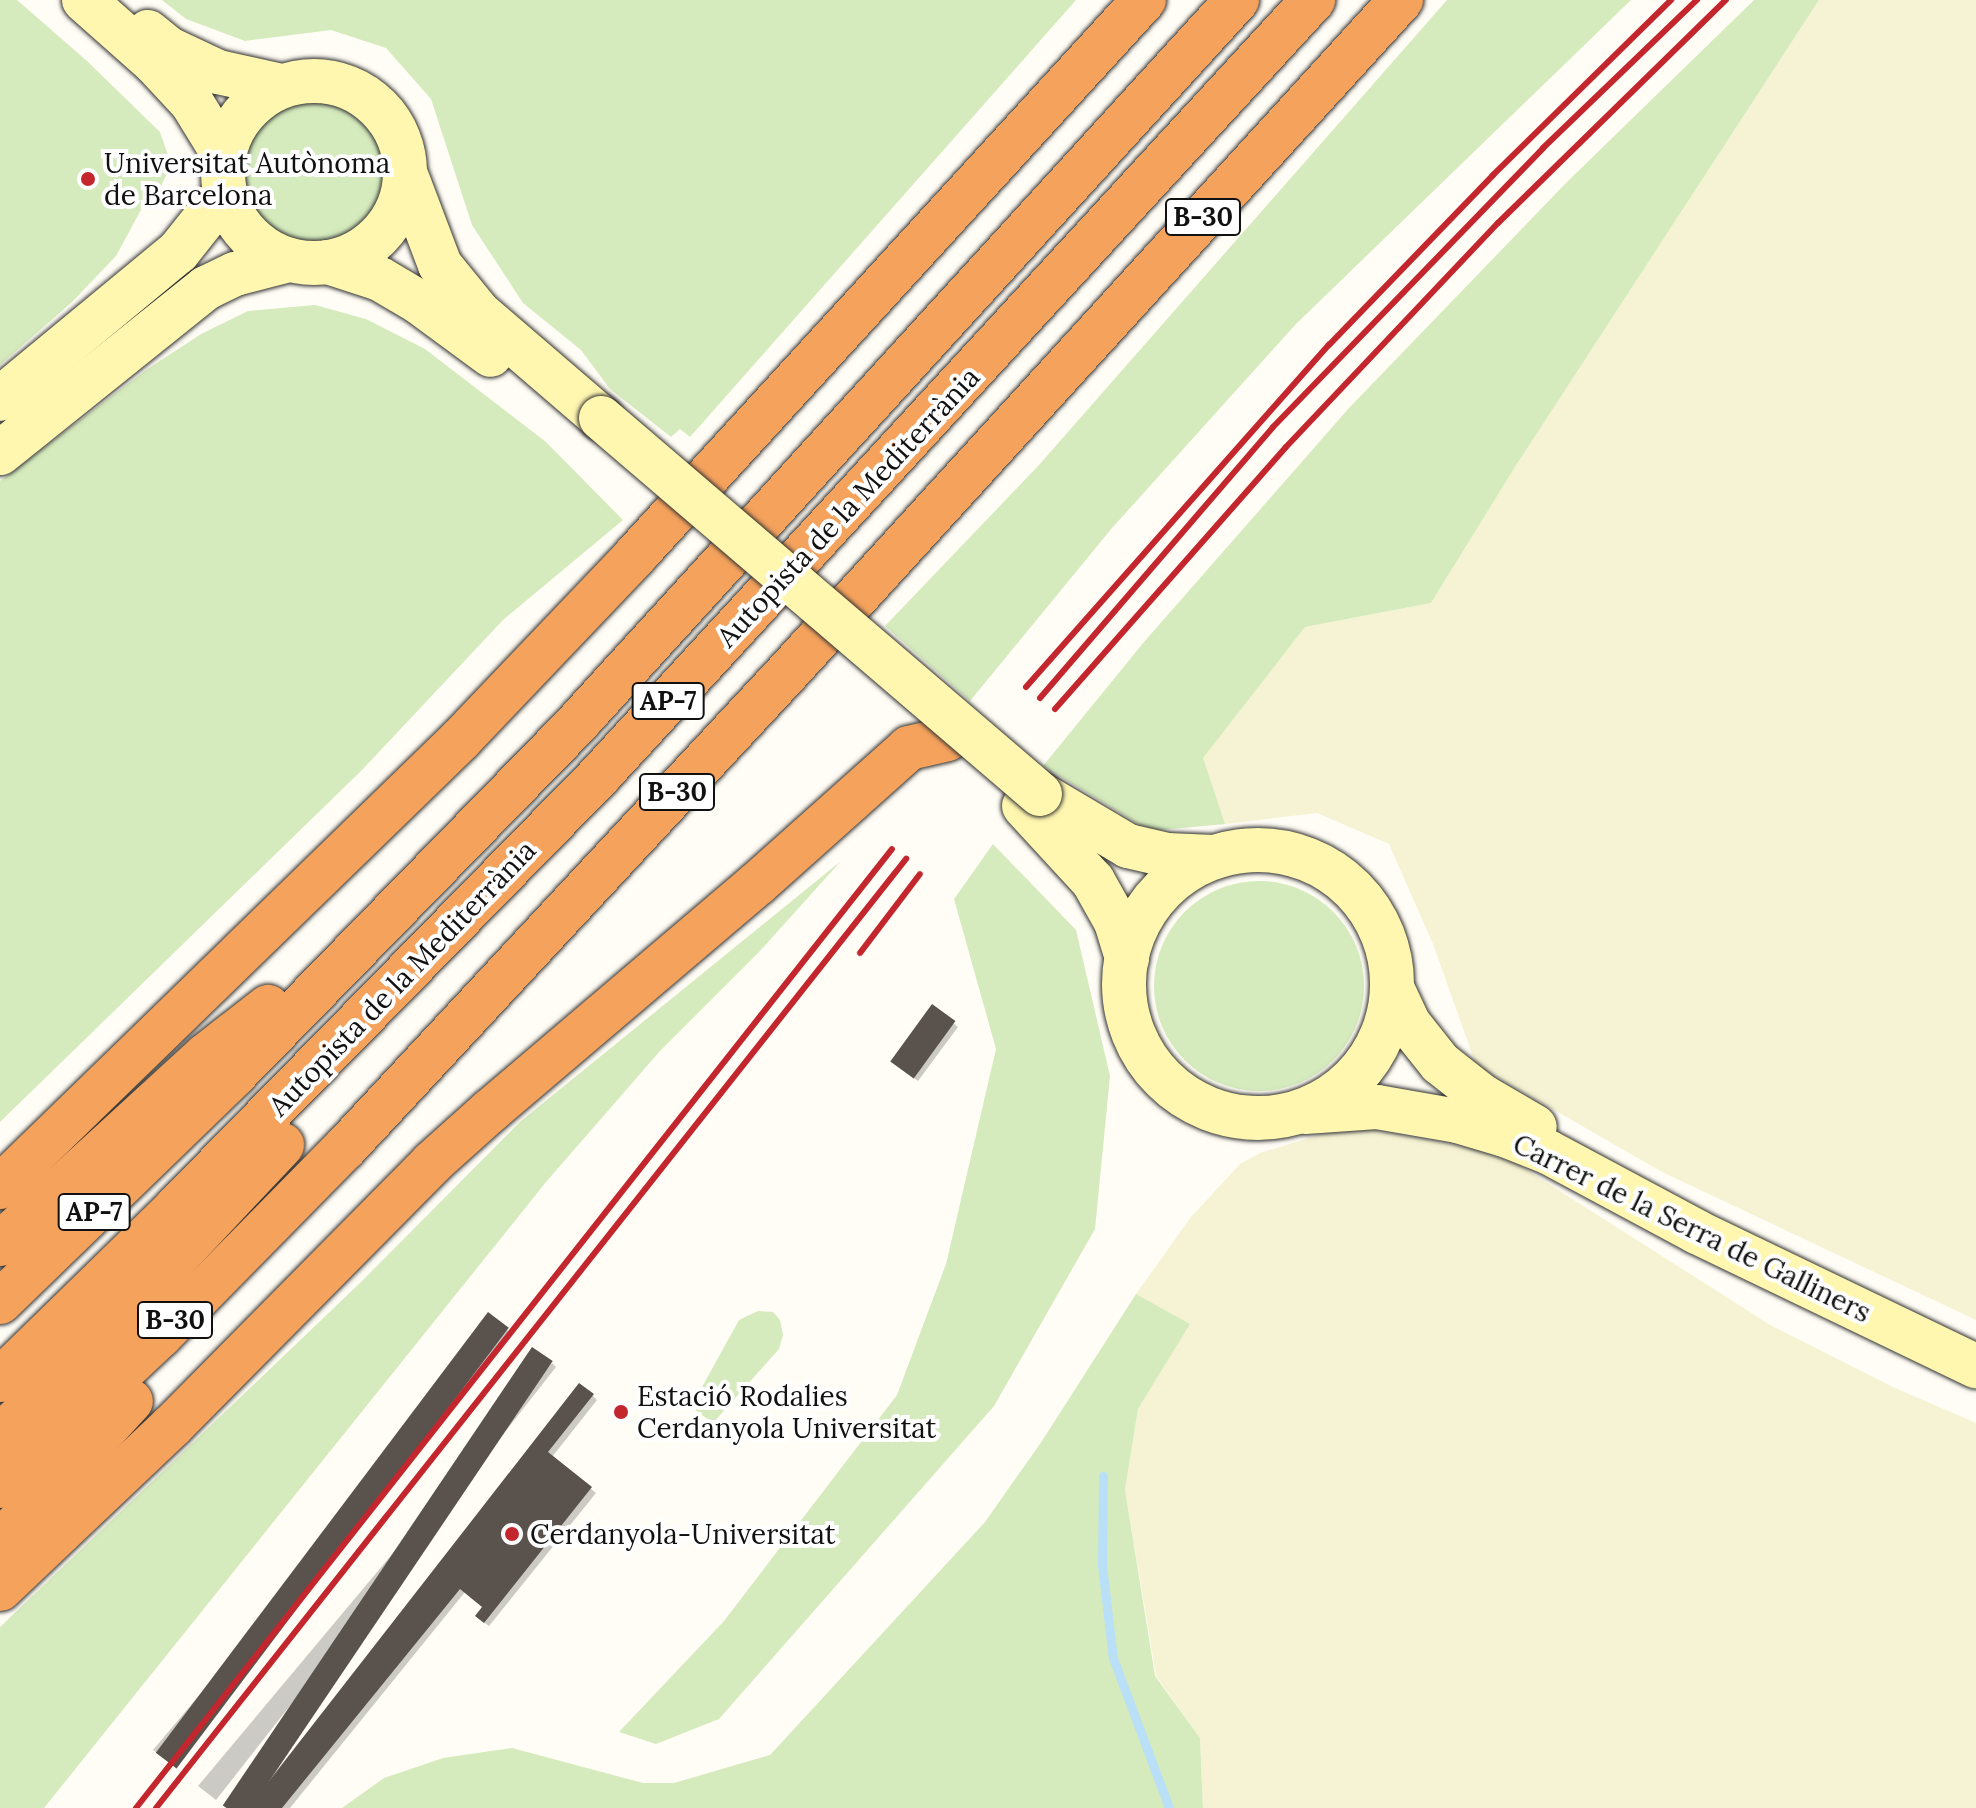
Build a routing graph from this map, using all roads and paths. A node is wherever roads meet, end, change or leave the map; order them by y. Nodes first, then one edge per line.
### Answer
1 (84, 0) edge
2 (111, 0) edge
3 (1144, 0) edge
4 (1237, 0) edge
5 (1313, 0) edge
6 (1401, 0) edge
7 (281, 86) junction
8 (224, 174) junction
9 (406, 175) junction
10 (309, 261) junction
11 (0, 399) edge
12 (595, 427) junction
13 (0, 453) edge
14 (461, 739) junction
15 (947, 739) junction
16 (1032, 800) junction
17 (1214, 857) junction
18 (492, 888) junction
19 (411, 894) junction
20 (1127, 958) junction
21 (1394, 992) junction
22 (1305, 1112) junction
23 (345, 1148) junction
24 (0, 1157) edge
25 (0, 1187) edge
26 (0, 1244) edge
27 (0, 1302) edge
28 (1976, 1349) edge
29 (1976, 1366) edge
30 (0, 1380) edge
31 (0, 1436) edge
32 (0, 1486) edge
33 (0, 1543) edge
34 (0, 1589) edge

1 - 8 street
2 - 7 street
3 - 14 highway
4 - 19 highway, Autopista de la Mediterrània / AP-7
5 - 18 highway, Autopista de la Mediterrània / AP-7
6 - 23 highway, B-30
7 - 8 street
7 - 9 street
8 - 10 street
8 - 11 street
9 - 10 street
9 - 12 street
10 - 12 street
10 - 13 street
12 - 15 street
12 - 16 street, bridge
14 - 24 highway
14 - 25 highway
15 - 16 street
15 - 34 highway
16 - 17 street
16 - 20 street
17 - 20 street
17 - 21 street
18 - 30 highway, Autopista de la Mediterrània / AP-7
18 - 31 highway
19 - 26 highway
19 - 27 highway, Autopista de la Mediterrània / AP-7
20 - 22 street
21 - 22 street
21 - 28 street, Carrer de la Serra de Galliners
22 - 29 street, Carrer de la Serra de Galliners
23 - 32 highway, B-30
23 - 33 highway

